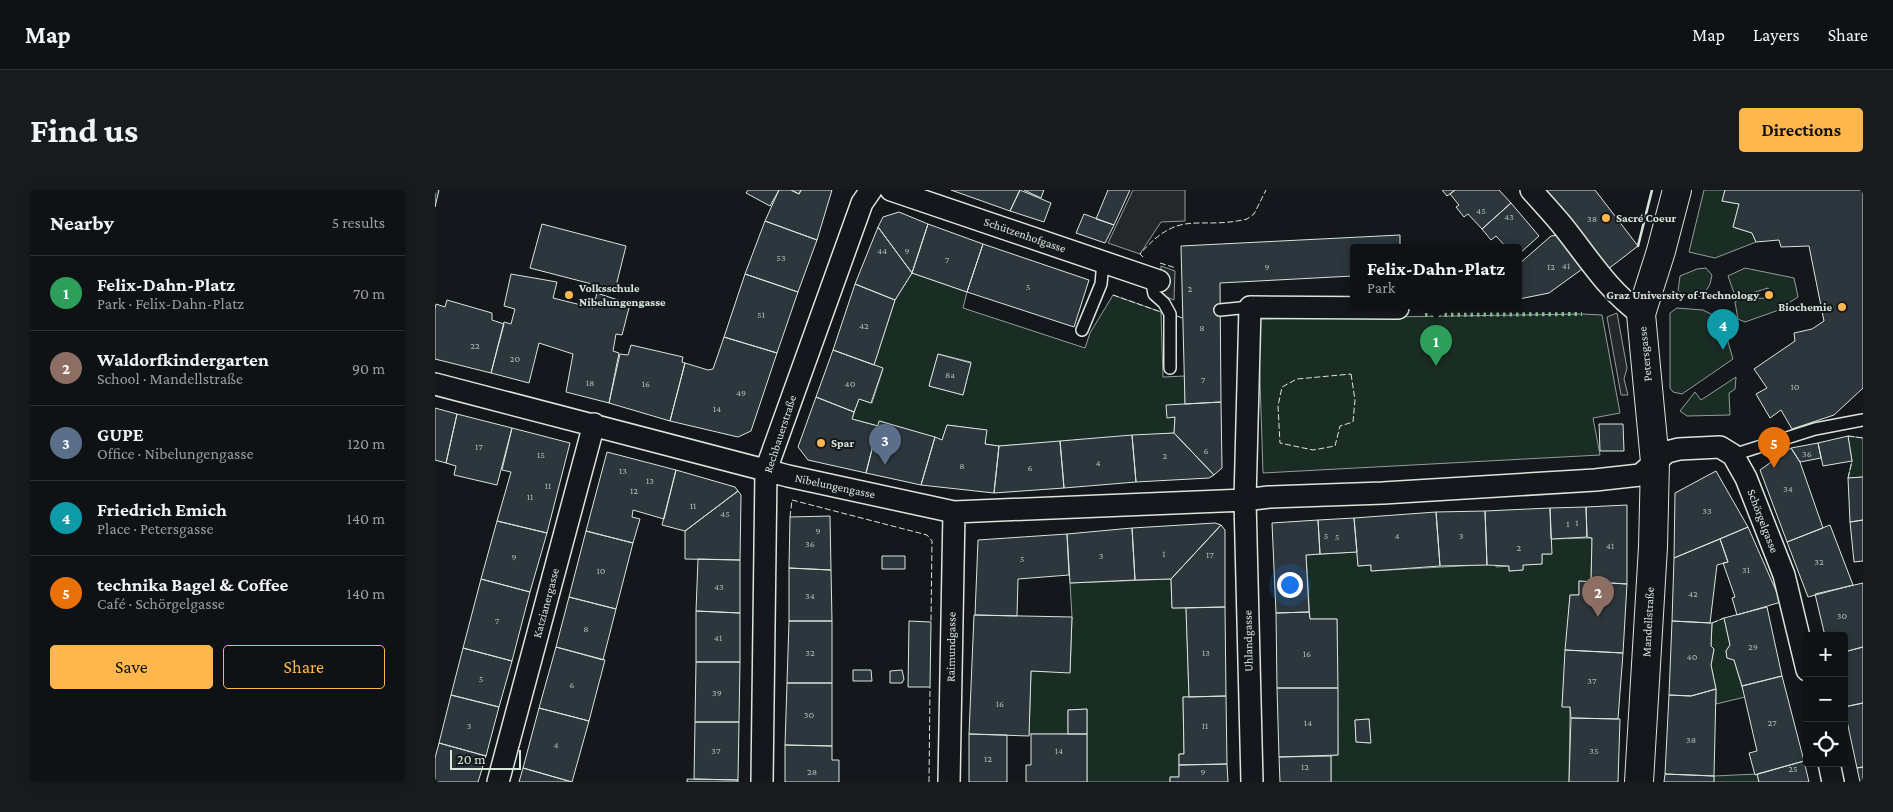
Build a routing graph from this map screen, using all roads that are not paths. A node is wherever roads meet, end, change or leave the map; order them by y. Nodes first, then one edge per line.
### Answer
1 (871, 190) edge
2 (891, 190) edge
3 (1531, 190) edge
4 (1677, 190) edge
5 (1103, 262) junction
6 (1155, 279) joint
7 (1250, 307) junction
8 (1350, 308) edge
9 (1220, 310) dead end
10 (1641, 314) junction
11 (1082, 330) dead end
12 (1170, 368) dead end
13 (435, 384) edge
14 (1863, 420) edge
15 (594, 424) junction
16 (1733, 455) junction
17 (1655, 462) junction
18 (766, 470) junction
19 (1245, 500) junction
20 (954, 512) junction
21 (1803, 653) edge
22 (1830, 767) edge
23 (498, 782) edge
24 (762, 782) edge
25 (949, 782) edge
26 (1252, 782) edge
27 (1639, 782) edge
28 (1833, 782) edge

1 - 18 street, Rechbauerstraße
2 - 5 street, Schützenhofgasse
3 - 10 street
4 - 10 main road, Petersgasse
5 - 6 street, Schützenhofgasse
5 - 11 lane
6 - 12 lane
7 - 8 street
7 - 9 lane
7 - 19 street, Uhlandgasse
10 - 17 main road, Petersgasse
13 - 15 street, Nibelungengasse
14 - 16 lane
15 - 18 street, Nibelungengasse
15 - 23 street, Katzianergasse
16 - 17 street
16 - 21 street, Schörgelgasse
17 - 19 street, Nibelungengasse
17 - 27 main road, Mandellstraße
18 - 20 street, Nibelungengasse
18 - 24 street, Rechbauerstraße
19 - 20 street, Nibelungengasse
19 - 26 street, Uhlandgasse
20 - 25 street, Raimundgasse
22 - 28 street

